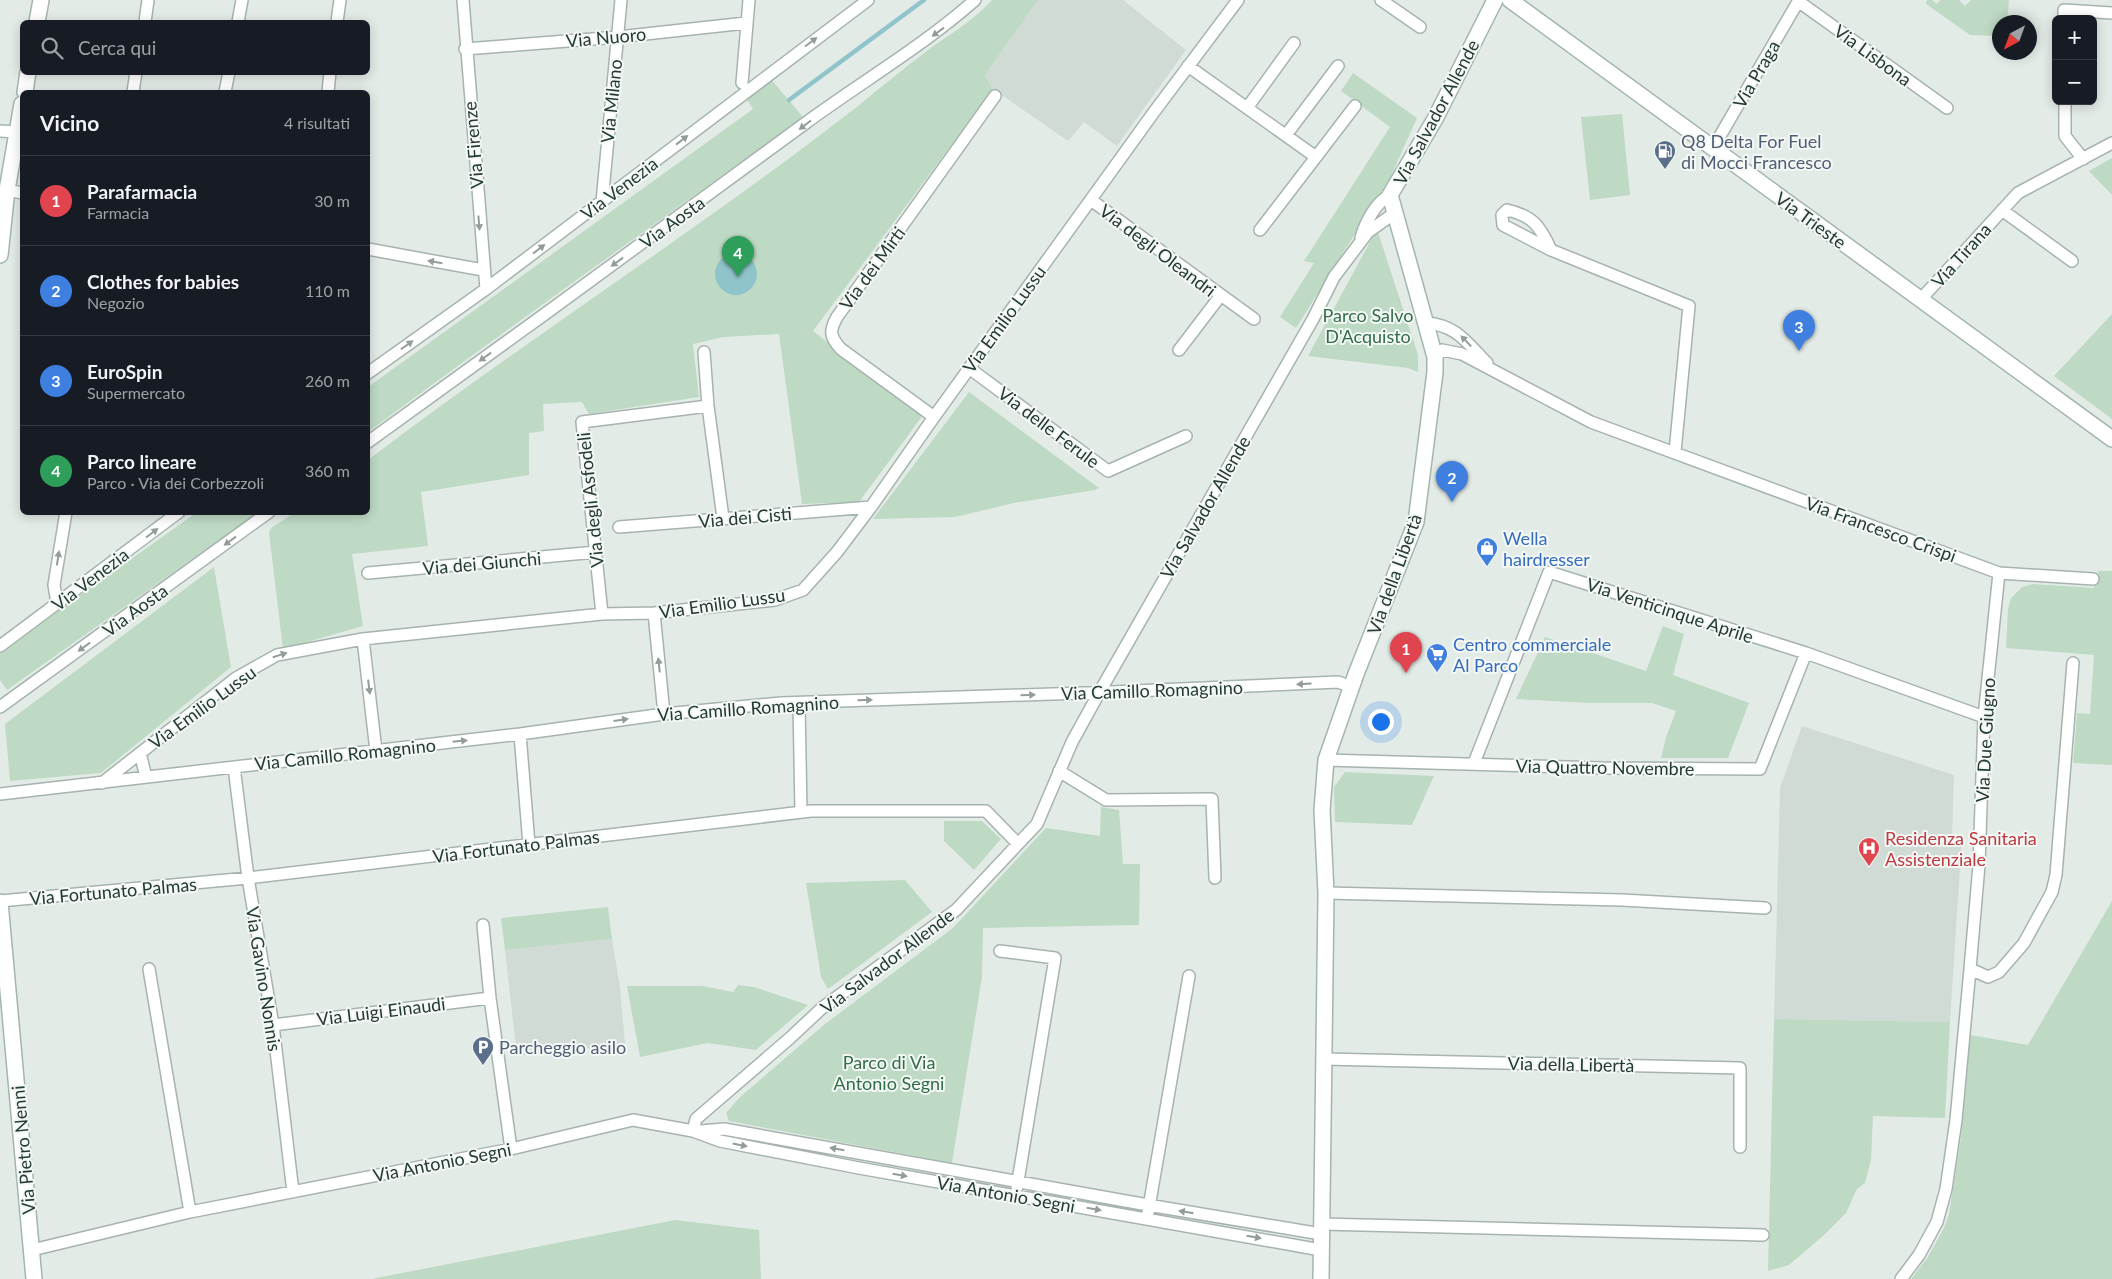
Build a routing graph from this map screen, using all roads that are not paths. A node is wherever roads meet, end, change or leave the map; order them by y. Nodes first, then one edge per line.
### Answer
1 (41, 0) edge
2 (148, 0) edge
3 (242, 0) edge
4 (340, 0) edge
5 (463, 0) edge
6 (621, 0) edge
7 (749, 0) edge
8 (868, 0) edge
9 (975, 0) edge
10 (1238, 0) edge
11 (1381, 0) edge
12 (1495, 0) edge
13 (1510, 0) edge
14 (1799, 0) edge
15 (2112, 14) edge
16 (2064, 15) edge
17 (37, 20) edge
18 (145, 20) edge
19 (238, 20) edge
20 (337, 20) edge
21 (746, 23) junction
22 (1420, 27) dead end
23 (618, 36) junction
24 (1294, 43) dead end
25 (466, 49) junction
26 (1188, 66) junction
27 (1338, 66) dead end
28 (28, 75) edge
29 (136, 75) edge
30 (228, 75) edge
31 (330, 75) edge
32 (742, 83) dead end
33 (25, 90) edge
34 (133, 90) edge
35 (225, 90) edge
36 (328, 90) edge
37 (995, 96) dead end
38 (2065, 105) edge
39 (1355, 106) dead end
40 (1247, 108) junction
41 (1947, 108) dead end
42 (20, 118) edge
43 (0, 131) edge
44 (18, 132) junction
45 (1286, 135) junction
46 (2112, 144) edge
47 (1713, 148) junction
48 (1316, 157) junction
49 (2083, 159) junction
50 (7, 190) junction
51 (20, 193) edge
52 (1390, 195) junction
53 (1091, 200) junction
54 (602, 202) junction
55 (2002, 210) junction
56 (1396, 212) junction
57 (1260, 230) dead end
58 (1358, 247) junction
59 (370, 250) edge
60 (1551, 250) junction
61 (0, 255) edge
62 (2072, 261) dead end
63 (483, 270) junction
64 (486, 289) junction
65 (1221, 295) junction
66 (1921, 299) junction
67 (1254, 319) dead end
68 (1426, 323) junction
69 (1179, 350) dead end
70 (704, 352) dead end
71 (1435, 357) junction
72 (969, 368) junction
73 (370, 372) edge
74 (1497, 374) junction
75 (708, 406) junction
76 (934, 417) junction
77 (1186, 436) dead end
78 (2112, 439) edge
79 (370, 441) edge
80 (1675, 452) junction
81 (871, 507) junction
82 (66, 515) edge
83 (265, 515) edge
84 (166, 517) edge
85 (723, 518) junction
86 (619, 527) dead end
87 (596, 552) junction
88 (368, 573) dead end
89 (1999, 573) junction
90 (2093, 579) dead end
91 (57, 604) junction
92 (654, 613) junction
93 (602, 614) junction
94 (363, 639) junction
95 (0, 646) edge
96 (1806, 653) junction
97 (2073, 663) dead end
98 (1352, 686) junction
99 (1099, 693) junction
100 (6, 700) edge
101 (799, 702) junction
102 (0, 707) edge
103 (664, 714) junction
104 (1984, 718) junction
105 (520, 734) junction
106 (376, 751) junction
107 (140, 753) junction
108 (1326, 760) junction
109 (1474, 763) junction
110 (234, 767) junction
111 (1059, 771) junction
112 (146, 777) junction
113 (102, 783) junction
114 (0, 794) edge
115 (801, 812) junction
116 (1018, 844) junction
117 (529, 845) junction
118 (248, 878) junction
119 (1215, 878) dead end
120 (1326, 892) junction
121 (0, 901) edge
122 (1765, 908) dead end
123 (483, 925) dead end
124 (1000, 951) dead end
125 (149, 969) dead end
126 (1970, 969) junction
127 (1189, 976) dead end
128 (490, 998) junction
129 (273, 1025) junction
130 (1323, 1059) junction
131 (693, 1131) junction
132 (1740, 1147) dead end
133 (511, 1149) junction
134 (1018, 1181) junction
135 (293, 1192) junction
136 (1016, 1195) junction
137 (1148, 1205) junction
138 (190, 1212) junction
139 (1147, 1218) junction
140 (1321, 1229) junction
141 (1763, 1235) dead end
142 (32, 1250) junction
143 (1321, 1250) junction
144 (34, 1279) edge
145 (1321, 1279) edge
146 (1901, 1279) edge

1 - 17 street
2 - 18 street
3 - 19 street
4 - 20 street
5 - 25 street, Via Firenze
6 - 23 street, Via Milano
7 - 21 street
54 -> 8 street, Via Venezia
9 -> 79 street, Via Aosta
10 - 26 street, Via Emilio Lussu
11 - 22 street
12 - 52 street, Via Salvador Allende
13 - 47 street, Via Trieste
14 - 41 street, Via Lisbona
14 - 47 street, Via Praga
15 - 16 street
21 - 23 street, Via Nuoro
21 - 32 street
23 - 25 street, Via Nuoro
23 - 54 street, Via Milano
24 - 40 street
25 -> 63 street, Via Firenze
26 - 40 street
26 - 53 street, Via Emilio Lussu
27 - 45 street
28 - 33 street
29 - 34 street
30 - 35 street
31 - 36 street
37 - 76 street, Via dei Mirti
38 - 49 street
39 - 48 street
40 - 45 street
42 - 44 street
43 - 44 street
44 - 50 street
45 - 48 street
46 - 49 street, Via Tirana
47 - 66 street, Via Trieste
48 - 57 street
49 - 55 street, Via Tirana
50 - 51 street
50 - 61 street
52 - 56 street, Via della Libertà
52 - 58 street, Via Salvador Allende
53 - 65 street, Via degli Oleandri
53 - 72 street, Via Emilio Lussu
64 -> 54 street, Via Venezia
55 - 62 street, Via Tirana
55 - 66 street, Via Tirana
56 - 58 street, Via Salvador Allende
56 - 68 street, Via della Libertà
58 - 99 street, Via Salvador Allende
63 -> 59 street
60 - 60 street
60 - 80 street
63 - 64 street, Via Firenze
73 -> 64 street, Via Venezia
65 - 67 street
65 - 69 street, Via degli Oleandri
66 - 78 street, Via Trieste
68 - 71 street, Via della Libertà
74 -> 68 street
70 - 75 street
71 - 74 street, Via Francesco Crispi
71 - 98 street, Via della Libertà
72 - 76 street, Via Emilio Lussu
72 - 77 street, Via delle Ferule
74 - 80 street, Via Francesco Crispi
75 - 85 street
75 - 87 street, Via degli Asfodeli
76 - 81 street, Via Emilio Lussu
80 - 89 street, Via Francesco Crispi
81 - 85 street, Via dei Cisti
81 - 92 street, Via Emilio Lussu
91 -> 82 street
83 -> 100 street, Via Aosta
91 -> 84 street, Via Venezia
85 - 86 street, Via dei Cisti
87 - 88 street, Via dei Giunchi
87 - 93 street, Via degli Asfodeli
89 - 90 street, Via Francesco Crispi
89 - 104 street, Via Due Giugno
91 - 95 street, Via Venezia
92 - 93 street, Via Emilio Lussu
103 -> 92 street
93 - 94 street, Via Emilio Lussu
94 -> 106 street
107 -> 94 street, Via Emilio Lussu
96 - 104 street, Via Venticinque Aprile
96 - 109 street, Via Quattro Novembre
96 - 109 street, Via Venticinque Aprile
97 - 126 street
98 -> 99 street, Via Camillo Romagnino
98 - 108 street, Via della Libertà
101 -> 99 street, Via Camillo Romagnino
99 - 111 street, Via Salvador Allende
100 - 102 street, Via Aosta
101 - 103 street, Via Camillo Romagnino
101 - 115 street
105 -> 103 street, Via Camillo Romagnino
104 - 126 street, Via Due Giugno
106 -> 105 street, Via Camillo Romagnino
105 - 117 street
106 - 110 street, Via Camillo Romagnino
107 - 112 street
107 - 113 street, Via Emilio Lussu
108 - 109 street, Via Quattro Novembre
108 - 120 street, Via della Libertà
110 - 112 street, Via Camillo Romagnino
110 - 118 street, Via Gavino Nonnis
111 - 116 street, Via Salvador Allende
111 - 119 street
112 - 113 street, Via Camillo Romagnino
113 - 114 street, Via Camillo Romagnino
115 - 116 street, Via Fortunato Palmas
115 - 117 street, Via Fortunato Palmas
116 - 131 street, Via Salvador Allende
117 - 118 street, Via Fortunato Palmas
118 - 121 street, Via Fortunato Palmas
118 - 129 street, Via Gavino Nonnis
120 - 122 street
120 - 130 street, Via della Libertà
121 - 142 street, Via Pietro Nenni
123 - 128 street
124 - 134 street, Via Antonio Segni
125 - 138 street
126 - 146 street, Via Due Giugno
127 - 137 street
128 - 129 street, Via Luigi Einaudi
128 - 133 street
129 - 135 street, Via Gavino Nonnis
130 - 132 street, Via della Libertà
130 - 140 street, Via della Libertà
131 - 133 street, Via Antonio Segni
134 -> 131 street, Via Antonio Segni
131 -> 136 street, Via Antonio Segni
133 - 135 street, Via Antonio Segni
134 - 136 street
134 - 137 street, Via Antonio Segni
135 - 138 street, Via Antonio Segni
136 -> 139 street, Via Antonio Segni
137 - 139 street
140 -> 137 street, Via Antonio Segni
138 - 142 street, Via Antonio Segni
139 -> 143 street, Via Antonio Segni
140 - 141 street
140 - 143 street, Via della Libertà
142 - 144 street, Via Pietro Nenni
143 - 145 street, Via della Libertà

